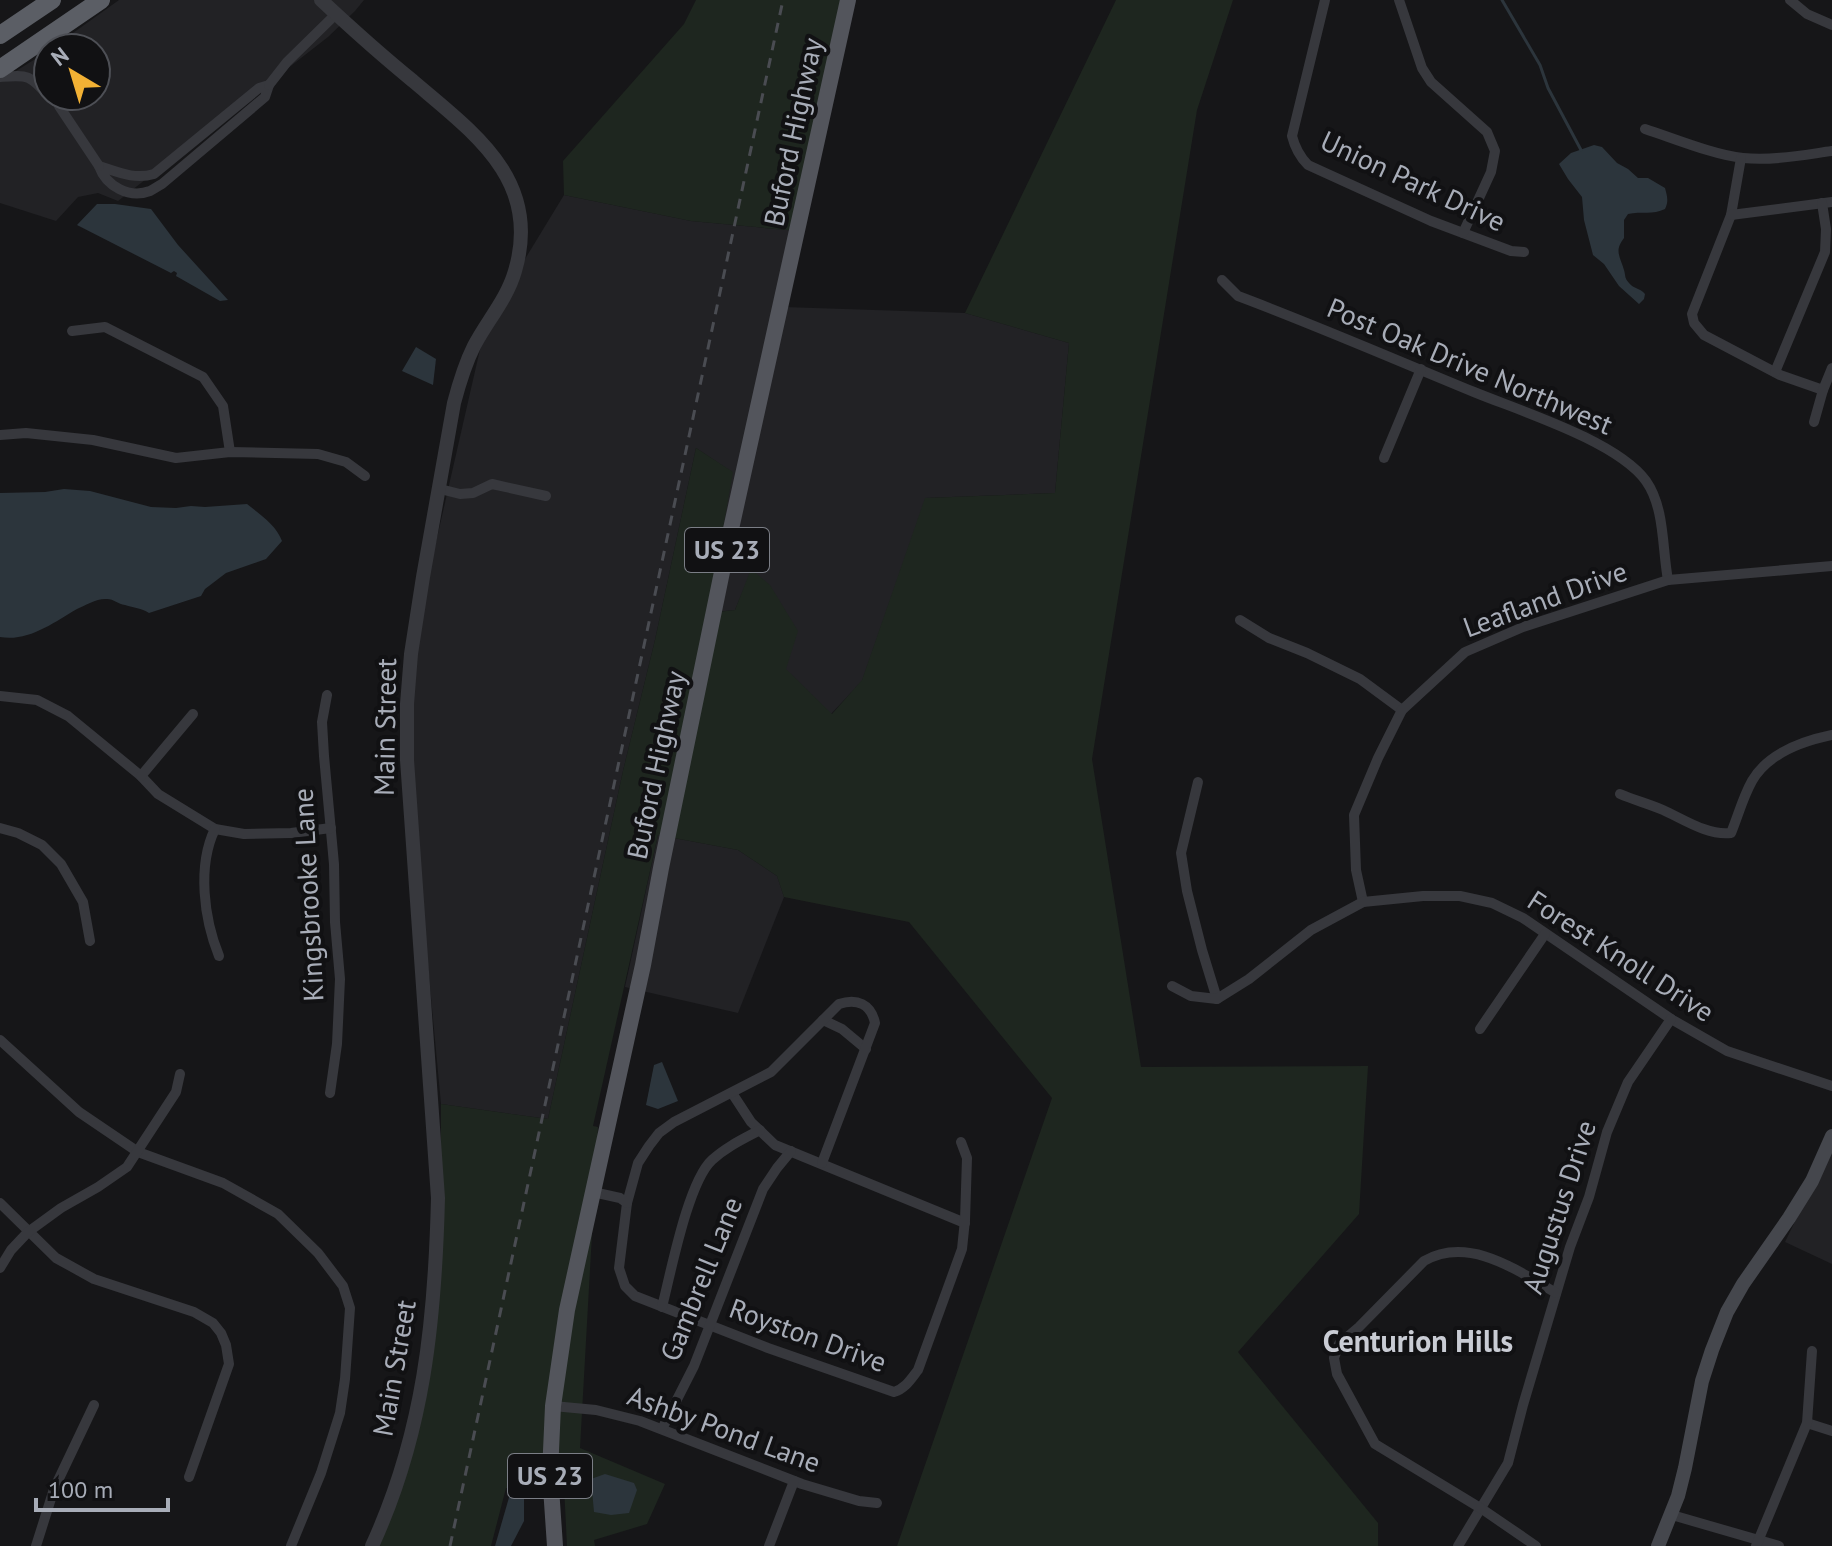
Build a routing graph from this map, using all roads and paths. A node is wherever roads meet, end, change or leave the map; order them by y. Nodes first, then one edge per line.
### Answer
1 (52, 0) edge
2 (101, 0) edge
3 (321, 0) edge
4 (848, 0) edge
5 (1325, 0) edge
6 (1399, 0) edge
7 (1790, 0) edge
8 (336, 14) junction
9 (1832, 25) edge
10 (56, 32) edge
11 (0, 35) edge
12 (32, 48) edge
13 (0, 69) edge
14 (0, 77) edge
15 (32, 79) edge
16 (269, 85) junction
17 (62, 112) edge
18 (1645, 129) dead end
19 (1832, 151) edge
20 (1741, 158) junction
21 (99, 166) junction
22 (1827, 203) edge
23 (1731, 215) junction
24 (1463, 233) junction
25 (1524, 252) dead end
26 (1222, 280) dead end
27 (72, 331) dead end
28 (1832, 368) edge
29 (1421, 369) junction
30 (1775, 372) junction
31 (1823, 390) junction
32 (1814, 422) dead end
33 (0, 435) edge
34 (230, 452) junction
35 (1384, 458) dead end
36 (365, 476) dead end
37 (440, 489) junction
38 (546, 496) dead end
39 (1832, 566) edge
40 (1668, 580) junction
41 (1240, 620) dead end
42 (327, 695) dead end
43 (0, 696) edge
44 (1402, 710) junction
45 (193, 714) dead end
46 (1832, 735) edge
47 (141, 776) junction
48 (1198, 782) dead end
49 (1620, 794) dead end
50 (0, 828) edge
51 (331, 828) junction
52 (215, 829) junction
53 (1363, 902) junction
54 (1545, 934) junction
55 (90, 941) dead end
56 (219, 956) dead end
57 (1172, 986) dead end
58 (1217, 999) junction
59 (1671, 1019) junction
60 (823, 1020) junction
61 (1480, 1029) dead end
62 (0, 1040) edge
63 (866, 1049) junction
64 (180, 1074) dead end
65 (1832, 1086) edge
66 (330, 1093) dead end
67 (732, 1093) junction
68 (760, 1130) junction
69 (1832, 1136) edge
70 (961, 1142) dead end
71 (791, 1151) junction
72 (138, 1152) junction
73 (822, 1163) junction
74 (593, 1192) junction
75 (0, 1203) edge
76 (627, 1203) junction
77 (965, 1223) junction
78 (28, 1232) junction
79 (0, 1268) edge
80 (1556, 1293) junction
81 (662, 1307) junction
82 (711, 1326) junction
83 (1812, 1351) dead end
84 (94, 1405) dead end
85 (553, 1406) junction
86 (1807, 1423) junction
87 (662, 1429) junction
88 (1832, 1431) edge
89 (189, 1477) dead end
90 (794, 1481) junction
91 (877, 1503) dead end
92 (1482, 1509) junction
93 (1672, 1515) junction
94 (1757, 1543) edge
95 (36, 1546) edge
96 (291, 1546) edge
97 (372, 1546) edge
98 (555, 1546) edge
99 (769, 1546) edge
100 (1458, 1546) edge
101 (1536, 1546) edge
102 (1658, 1546) edge
103 (1779, 1546) edge

1 - 11 highway
2 - 10 highway
3 - 8 street, Main Street
4 - 74 main road, Buford Highway / US 23
5 - 24 street, Union Park Drive
6 - 24 street
7 - 9 street
8 - 16 street
8 - 37 street, Main Street
12 - 13 highway
14 - 15 street
16 - 21 street
16 - 21 street
17 - 21 street
18 - 20 street
19 - 20 street
20 - 23 street
22 - 23 street
22 - 30 street
23 - 30 street
24 - 25 street, Union Park Drive
26 - 29 street, Post Oak Drive Northwest
27 - 34 street
28 - 31 street
29 - 35 street
29 - 40 street, Post Oak Drive Northwest
30 - 31 street
31 - 32 street
33 - 34 street
34 - 36 street
37 - 38 street
37 - 97 street, Main Street
39 - 40 street, Leafland Drive
40 - 44 street, Leafland Drive
41 - 44 street
42 - 51 street, Kingsbrooke Lane
43 - 47 street
44 - 53 street, Leafland Drive
45 - 47 street
46 - 49 street
47 - 52 street
48 - 58 street
50 - 55 street
51 - 52 street
51 - 66 street, Kingsbrooke Lane
52 - 56 street
53 - 54 street, Forest Knoll Drive
53 - 58 street, Forest Knoll Drive
54 - 59 street, Forest Knoll Drive
54 - 61 street
57 - 58 street
59 - 65 street, Forest Knoll Drive
59 - 80 street, Augustus Drive
60 - 63 street
60 - 63 street, Royston Drive
60 - 67 street, Royston Drive
62 - 72 street
63 - 73 street, Royston Drive
64 - 72 street
67 - 68 street
67 - 76 street, Royston Drive
68 - 71 street
68 - 81 street
69 - 93 main road
70 - 77 street, Royston Drive
71 - 73 street
71 - 82 street, Gambrell Lane
72 - 78 street
72 - 96 street
73 - 77 street
74 - 76 street
74 - 85 main road, Buford Highway / US 23
75 - 78 street
76 - 81 street, Royston Drive
77 - 82 street, Royston Drive
78 - 79 street
78 - 89 street
80 - 92 street, Augustus Drive
80 - 92 street
81 - 82 street, Royston Drive
82 - 87 street, Gambrell Lane
83 - 86 street
84 - 95 street
85 - 87 street, Ashby Pond Lane
85 - 98 main road, Buford Highway / US 23
86 - 88 street
86 - 94 street
87 - 90 street, Ashby Pond Lane
90 - 91 street, Ashby Pond Lane
90 - 99 street
92 - 100 street, Augustus Drive
92 - 101 street
93 - 94 street
93 - 102 main road
94 - 103 street

